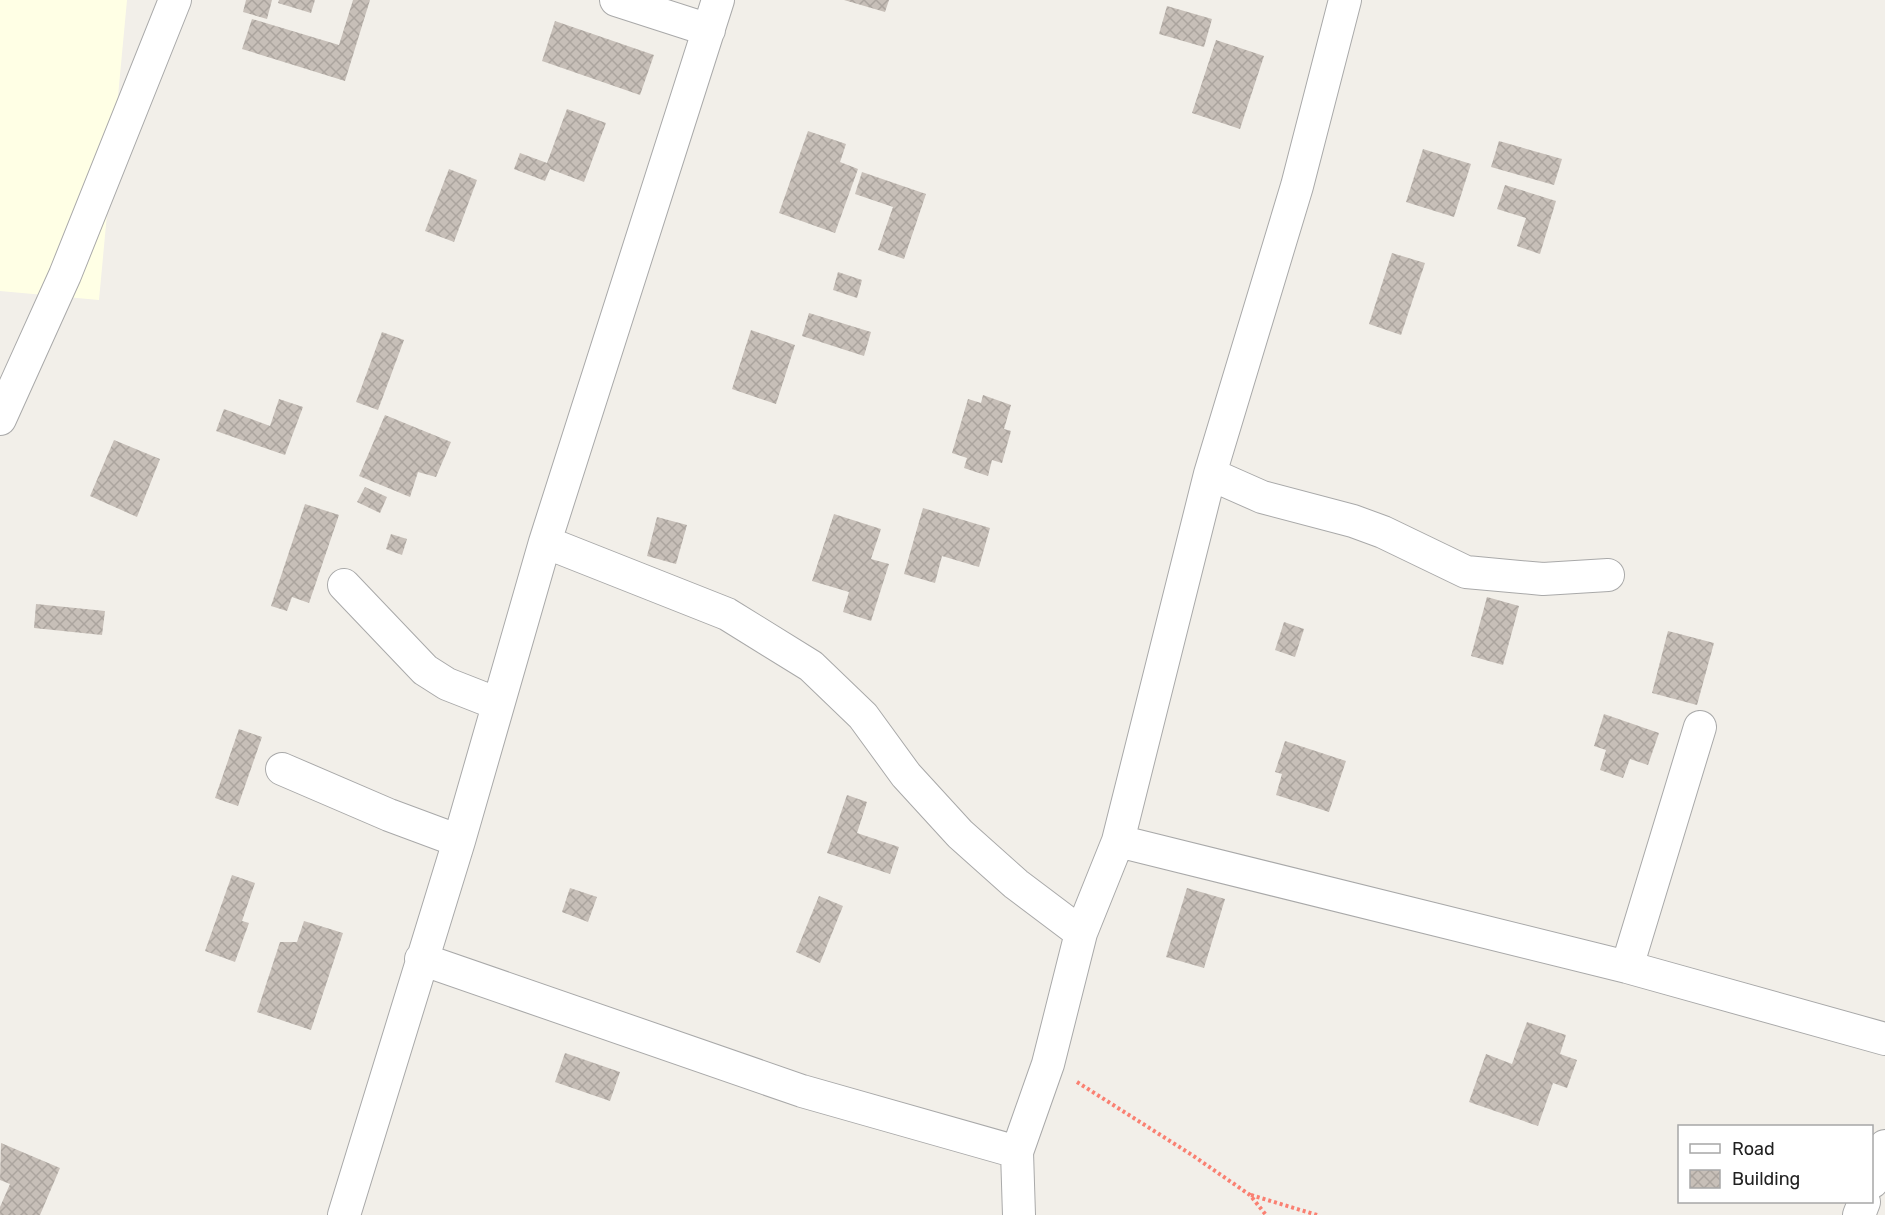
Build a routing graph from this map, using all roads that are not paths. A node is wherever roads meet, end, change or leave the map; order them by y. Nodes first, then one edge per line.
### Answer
1 (175, 0) edge
2 (616, 0) edge
3 (718, 0) edge
4 (1345, 0) edge
5 (709, 30) junction
6 (0, 419) edge
7 (1210, 474) junction
8 (545, 542) junction
9 (1608, 574) dead end
10 (344, 585) dead end
11 (498, 704) junction
12 (1700, 727) dead end
13 (282, 769) dead end
14 (459, 841) junction
15 (1118, 841) junction
16 (1081, 933) junction
17 (421, 959) junction
18 (1627, 967) junction
19 (1885, 1038) edge
20 (1885, 1146) edge
21 (1017, 1152) junction
22 (1873, 1179) edge
23 (344, 1215) edge
24 (1019, 1215) edge

1 - 6 street
2 - 5 street
3 - 5 street
4 - 7 street
5 - 8 street
7 - 9 street
7 - 15 street
8 - 11 street
8 - 16 street
10 - 11 street
11 - 14 street
12 - 18 street
13 - 14 street
14 - 17 street
15 - 16 street
15 - 18 street
16 - 21 street
17 - 21 street
17 - 23 street
18 - 19 street
20 - 22 street
21 - 24 street

